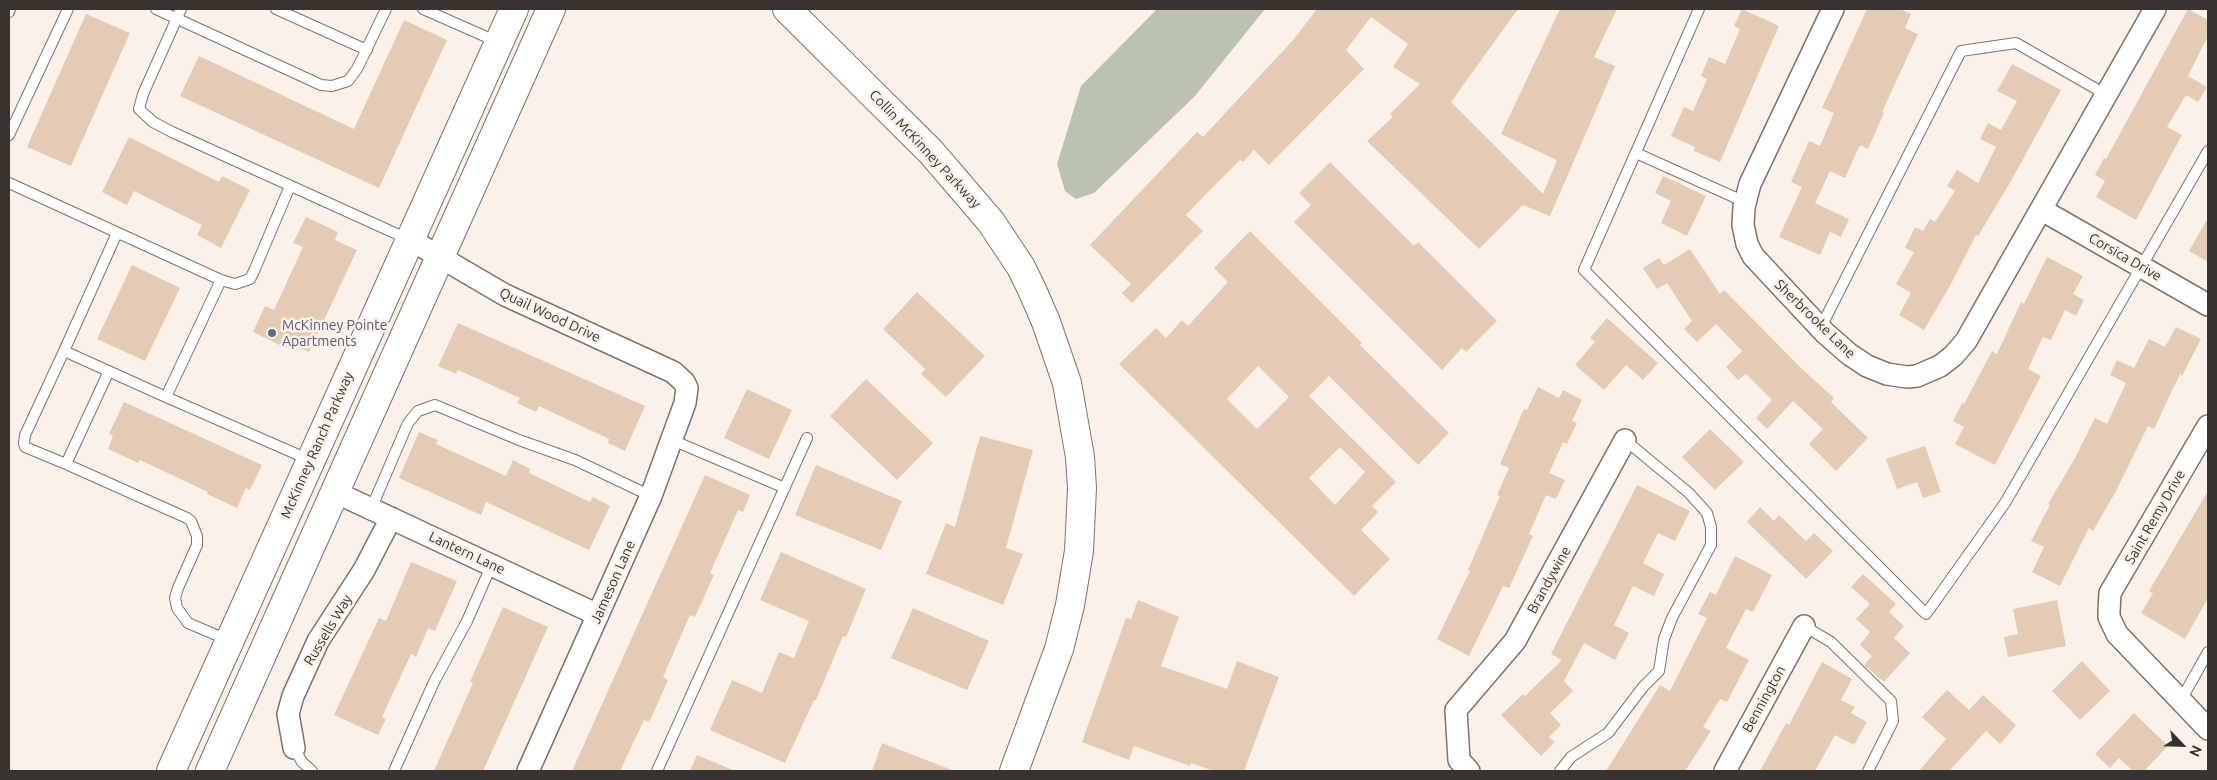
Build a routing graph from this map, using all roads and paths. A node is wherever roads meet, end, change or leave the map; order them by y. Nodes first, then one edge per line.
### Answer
1 (68, 9) edge
2 (156, 9) edge
3 (276, 9) edge
4 (386, 9) edge
5 (423, 9) edge
6 (514, 9) edge
7 (551, 9) edge
8 (787, 9) edge
9 (1699, 9) edge
10 (1832, 9) edge
11 (2155, 9) edge
12 (178, 13) edge
13 (498, 42) junction
14 (367, 50) junction
15 (2105, 94) junction
16 (9, 135) edge
17 (2208, 150) edge
18 (1636, 154) junction
19 (9, 183) edge
20 (290, 186) junction
21 (1745, 202) junction
22 (2042, 210) junction
23 (117, 233) junction
24 (410, 240) junction
25 (440, 256) junction
26 (2140, 266) junction
27 (221, 280) junction
28 (2208, 305) edge
29 (1821, 327) junction
30 (64, 351) junction
31 (109, 371) junction
32 (687, 388) joint
33 (166, 397) junction
34 (2208, 426) edge
35 (807, 438) dead end
36 (672, 440) junction
37 (1626, 440) joint
38 (310, 460) junction
39 (66, 464) junction
40 (785, 488) junction
41 (335, 492) junction
42 (651, 496) junction
43 (371, 509) junction
44 (391, 518) junction
45 (492, 564) junction
46 (598, 615) junction
47 (1804, 626) joint
48 (229, 641) junction
49 (2208, 652) edge
50 (2181, 700) junction
51 (2208, 729) edge
52 (294, 748) joint
53 (171, 771) edge
54 (210, 771) edge
55 (312, 771) edge
56 (394, 771) edge
57 (528, 771) edge
58 (657, 771) edge
59 (1014, 771) edge
60 (1469, 771) edge
61 (1560, 771) edge
62 (1725, 771) edge
63 (1868, 771) edge

1 - 16 lane
2 - 12 lane
3 - 14 lane
4 - 14 lane
5 - 13 lane
6 - 13 main road, McKinney Ranch Parkway
7 - 25 main road
8 - 59 main road, Collin McKinney Parkway
9 - 18 lane
10 - 21 street, Sherbrooke Lane
11 - 15 street, Sherbrooke Lane
12 - 14 lane
12 - 20 lane
13 - 24 main road, McKinney Ranch Parkway
15 - 22 street, Sherbrooke Lane
15 - 29 lane
17 - 26 lane
18 - 21 lane
18 - 26 lane
19 - 23 lane
20 - 24 lane
20 - 27 lane
21 - 29 street, Sherbrooke Lane
22 - 26 street, Corsica Drive
22 - 29 street, Sherbrooke Lane
23 - 27 lane
23 - 30 lane
24 - 25 street, Quail Wood Drive
24 - 38 main road, McKinney Ranch Parkway
25 - 32 street, Quail Wood Drive
25 - 41 main road
26 - 28 street, Corsica Drive
27 - 33 lane
30 - 31 lane
30 - 39 lane
31 - 33 lane
31 - 39 lane
32 - 36 street, Jameson Lane
33 - 38 lane
34 - 50 street, Saint Remy Drive
35 - 40 lane
36 - 40 lane
36 - 42 street, Jameson Lane
37 - 60 street, Brandywine
37 - 61 lane
38 - 48 main road, McKinney Ranch Parkway
39 - 48 lane
40 - 58 lane
41 - 43 street, Lantern Lane
41 - 54 main road
42 - 43 lane
42 - 46 street, Jameson Lane
43 - 44 street, Lantern Lane
44 - 45 street, Lantern Lane
44 - 52 street, Russells Way
45 - 46 street, Lantern Lane
45 - 56 lane
46 - 57 street, Jameson Lane
47 - 62 street, Bennington
47 - 63 lane
48 - 53 main road, McKinney Ranch Parkway
49 - 50 lane
50 - 51 street
52 - 55 lane

